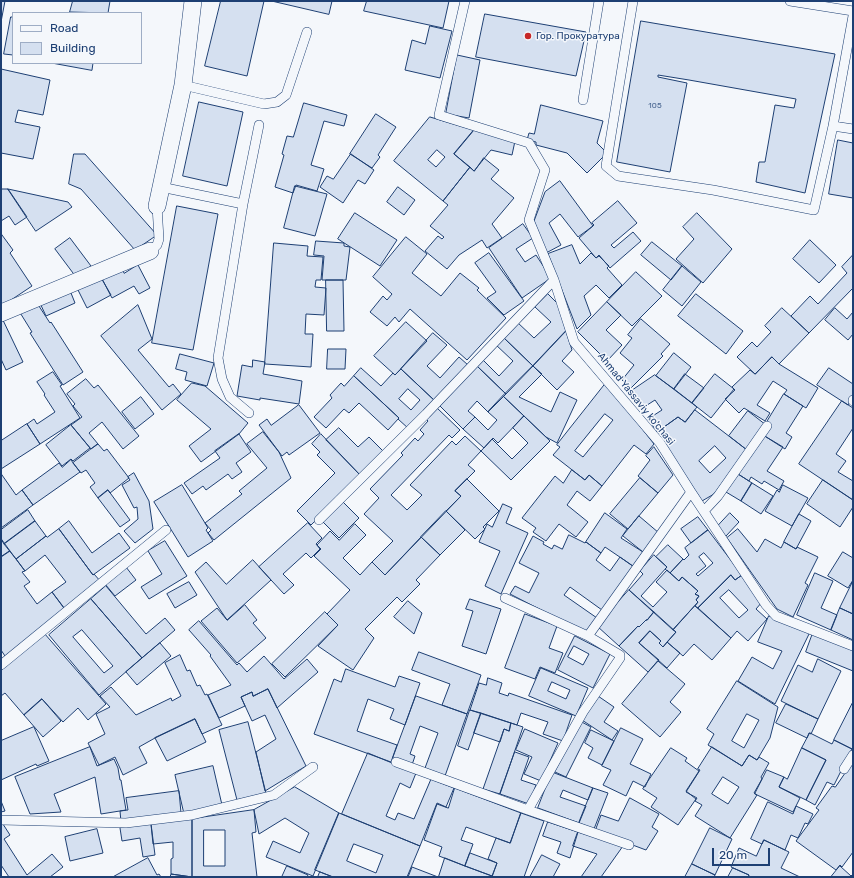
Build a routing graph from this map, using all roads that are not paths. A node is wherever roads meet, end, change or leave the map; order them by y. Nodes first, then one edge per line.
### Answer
1 (193, 1) edge
2 (465, 1) edge
3 (599, 1) edge
4 (633, 1) edge
5 (790, 1) edge
6 (853, 11) edge
7 (853, 16) edge
8 (307, 32) dead end
9 (183, 85) junction
10 (583, 100) dead end
11 (259, 125) dead end
12 (833, 126) junction
13 (853, 129) edge
14 (161, 187) junction
15 (243, 204) junction
16 (157, 206) joint
17 (150, 251) joint
18 (554, 280) junction
19 (1, 313) edge
20 (249, 413) dead end
21 (767, 426) dead end
22 (691, 492) junction
23 (704, 511) junction
24 (319, 520) dead end
25 (166, 530) dead end
26 (505, 598) dead end
27 (588, 636) junction
28 (853, 646) edge
29 (1, 665) edge
30 (853, 754) edge
31 (396, 762) dead end
32 (313, 767) dead end
33 (844, 769) dead end
34 (528, 810) junction
35 (1, 820) edge
36 (629, 845) dead end

1 - 9 street
2 - 18 lane, Ahmad Yassaviy ko'chasi
3 - 10 lane
4 - 12 lane
5 - 6 lane
7 - 12 lane
8 - 9 lane
9 - 14 street
11 - 15 lane
12 - 13 lane
14 - 15 lane
14 - 16 street
15 - 20 lane
16 - 17 lane
17 - 19 street
18 - 22 lane, Ahmad Yassaviy ko'chasi
18 - 24 lane
21 - 23 lane
22 - 23 lane, Ahmad Yassaviy ko'chasi
22 - 27 lane
23 - 28 lane, Ahmad Yassaviy ko'chasi
25 - 29 lane
26 - 27 lane
27 - 34 lane
30 - 33 lane
31 - 34 lane
32 - 35 lane
34 - 36 lane

